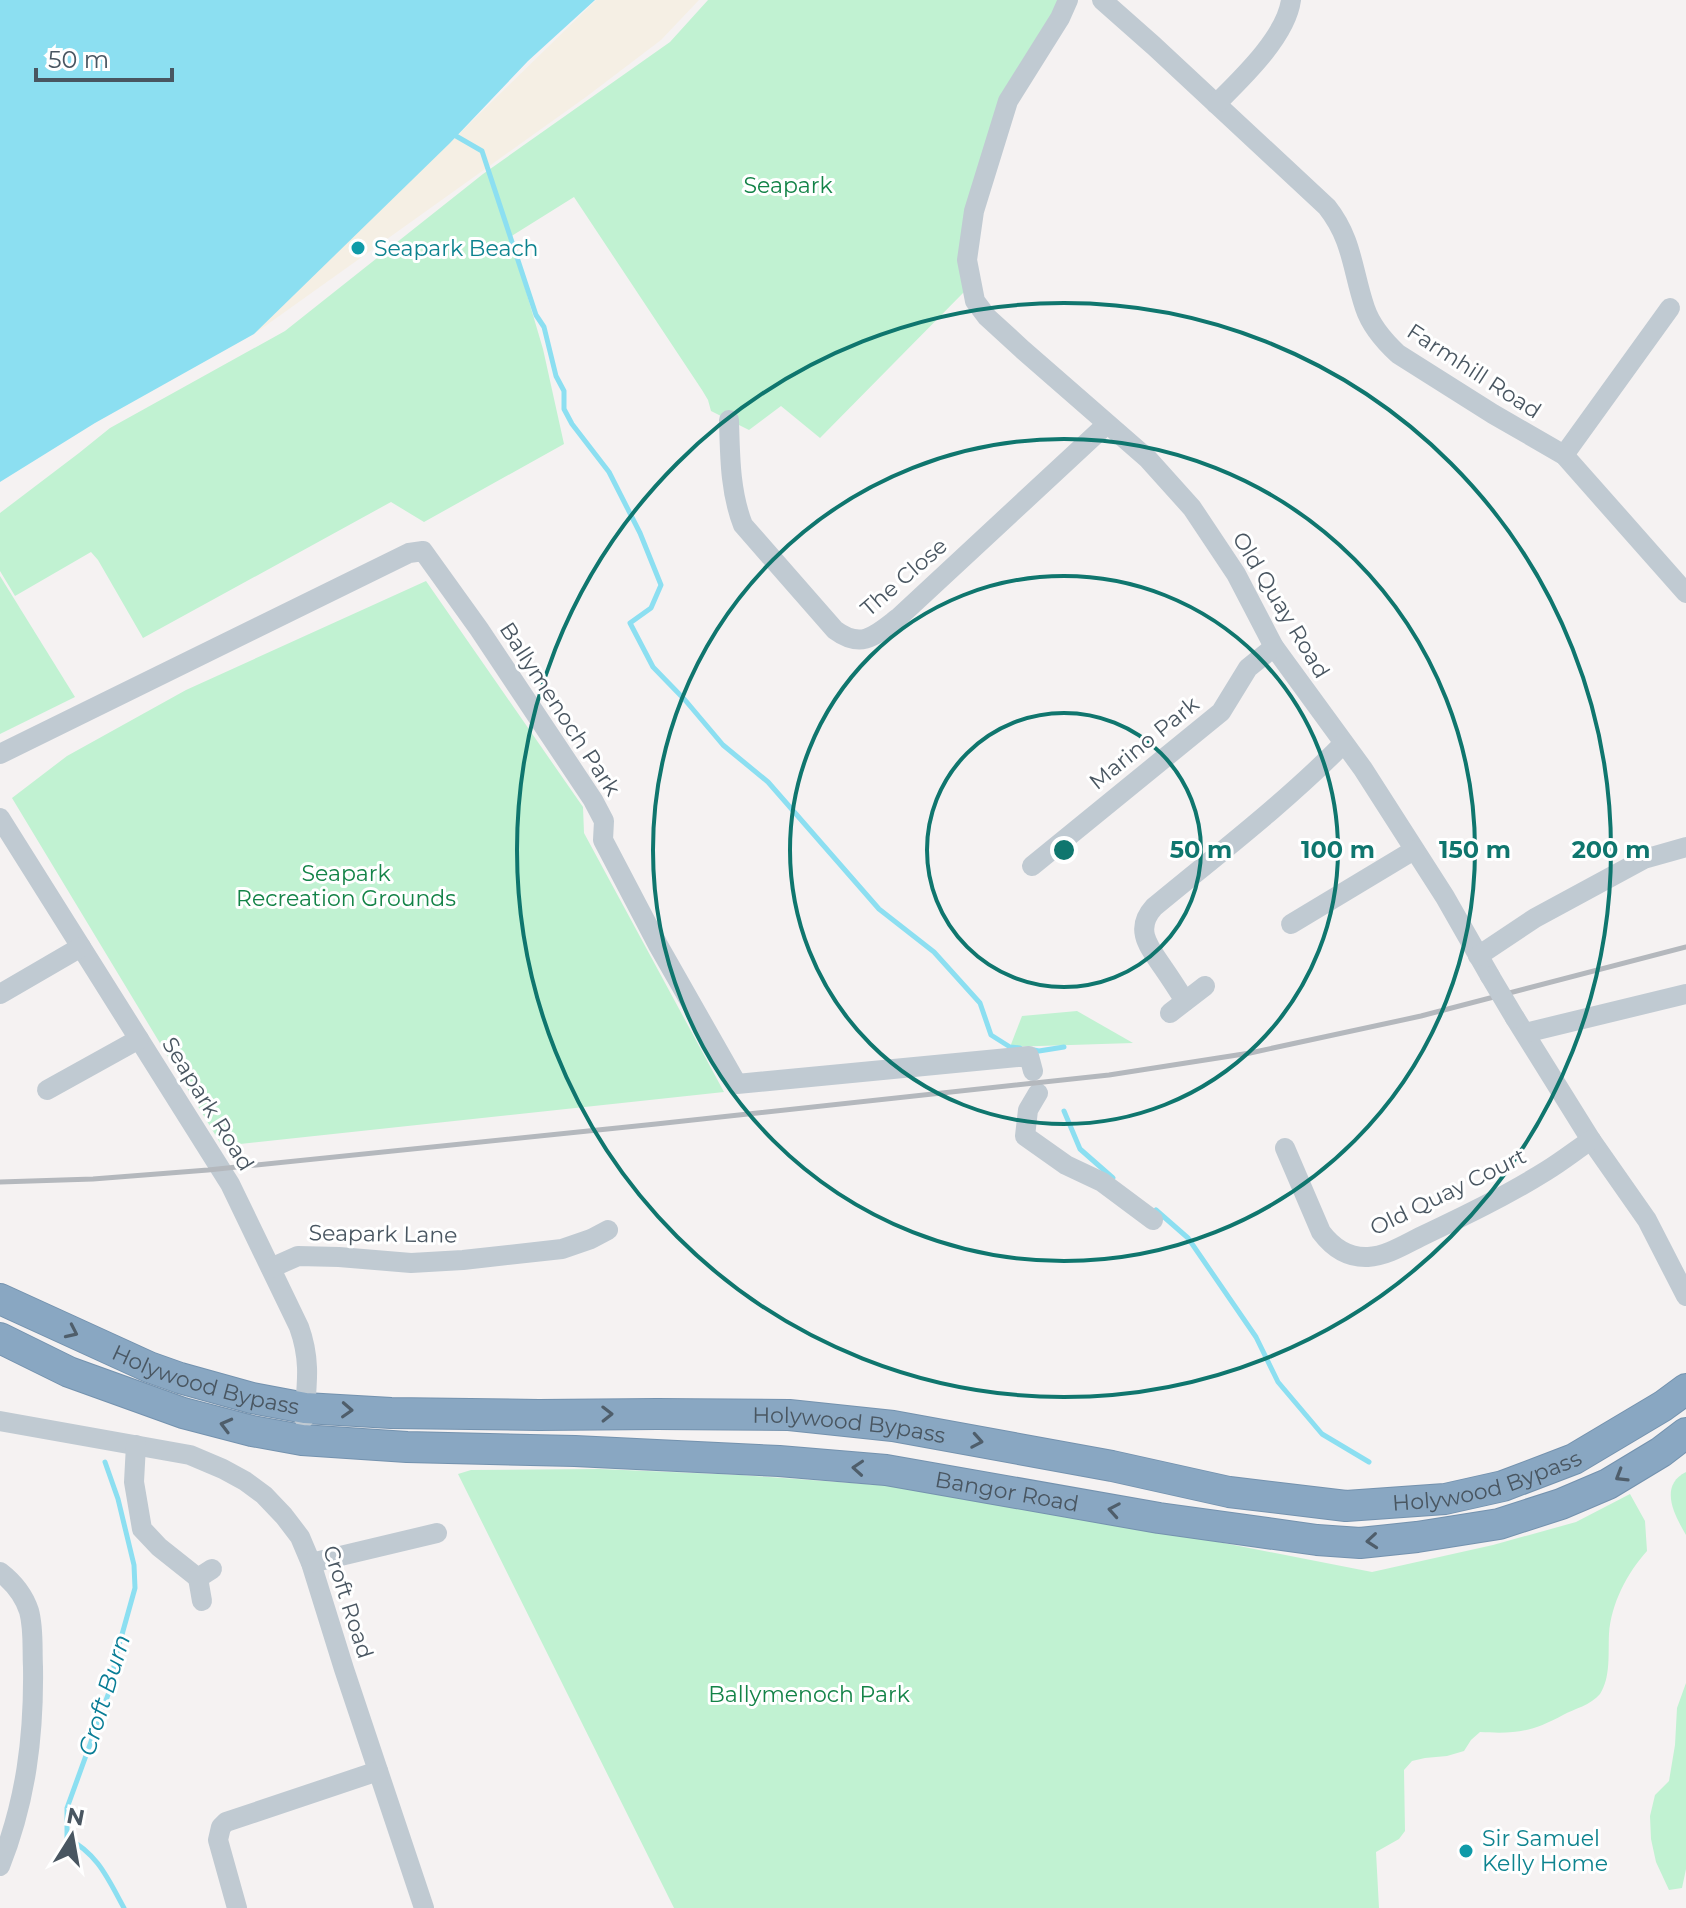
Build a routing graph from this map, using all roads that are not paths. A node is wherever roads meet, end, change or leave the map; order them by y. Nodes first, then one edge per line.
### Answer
1 (1068, 0) edge
2 (1102, 0) edge
3 (1291, 0) edge
4 (1216, 104) junction
5 (1670, 308) dead end
6 (729, 420) dead end
7 (1107, 424) junction
8 (1564, 455) junction
9 (1686, 593) edge
10 (1274, 647) junction
11 (1343, 744) junction
12 (0, 754) edge
13 (0, 818) edge
14 (1686, 847) edge
15 (1414, 850) junction
16 (1032, 866) dead end
17 (1291, 924) dead end
18 (81, 947) junction
19 (1478, 956) junction
20 (1205, 986) dead end
21 (0, 994) edge
22 (1686, 994) edge
23 (1520, 1025) junction
24 (139, 1039) junction
25 (1033, 1071) dead end
26 (47, 1090) dead end
27 (1038, 1093) dead end
28 (1591, 1140) junction
29 (1285, 1148) dead end
30 (1153, 1220) dead end
31 (599, 1242) dead end
32 (271, 1268) junction
33 (1686, 1296) edge
34 (0, 1299) edge
35 (0, 1338) edge
36 (1686, 1389) edge
37 (305, 1408) junction
38 (0, 1421) edge
39 (1686, 1433) edge
40 (302, 1440) junction
41 (136, 1445) junction
42 (1412, 1501) junction
43 (437, 1533) dead end
44 (1417, 1537) junction
45 (311, 1563) junction
46 (0, 1572) edge
47 (202, 1601) dead end
48 (378, 1771) junction
49 (0, 1866) edge
50 (237, 1908) edge
51 (424, 1908) edge

1 - 7 street, Old Quay Road
2 - 4 street, Farmhill Road
3 - 4 street
4 - 8 street, Farmhill Road
5 - 8 street
6 - 7 street, The Close
7 - 10 street, Old Quay Road
8 - 9 street, Farmhill Road
10 - 11 street, Old Quay Road
10 - 16 street, Marino Park
11 - 15 street, Old Quay Road
11 - 20 street
12 - 25 street, Ballymenoch Park
13 - 18 street, Seapark Road
14 - 19 street
15 - 17 street
15 - 19 street, Old Quay Road
18 - 21 street
18 - 24 street, Seapark Road
19 - 23 street, Old Quay Road, bridge
22 - 23 street
23 - 28 street, Old Quay Road
24 - 26 street
24 - 32 street, Seapark Road
27 - 30 street
28 - 29 street, Old Quay Court
28 - 33 street, Old Quay Road
31 - 32 street, Seapark Lane
32 - 37 street, Seapark Road
34 -> 37 highway, Holywood Bypass
40 -> 35 highway, Holywood Bypass
36 - 42 highway, Holywood Bypass
37 - 40 street, Seapark Road
37 -> 42 highway, Holywood Bypass
38 - 41 street, Croft Road
39 -> 44 highway, Bangor Road
44 -> 40 highway, Bangor Road
41 - 45 street, Croft Road
41 - 47 street
42 - 44 highway
43 - 45 street
45 - 48 street, Croft Road
46 - 49 street
48 - 50 street
48 - 51 street, Croft Road

